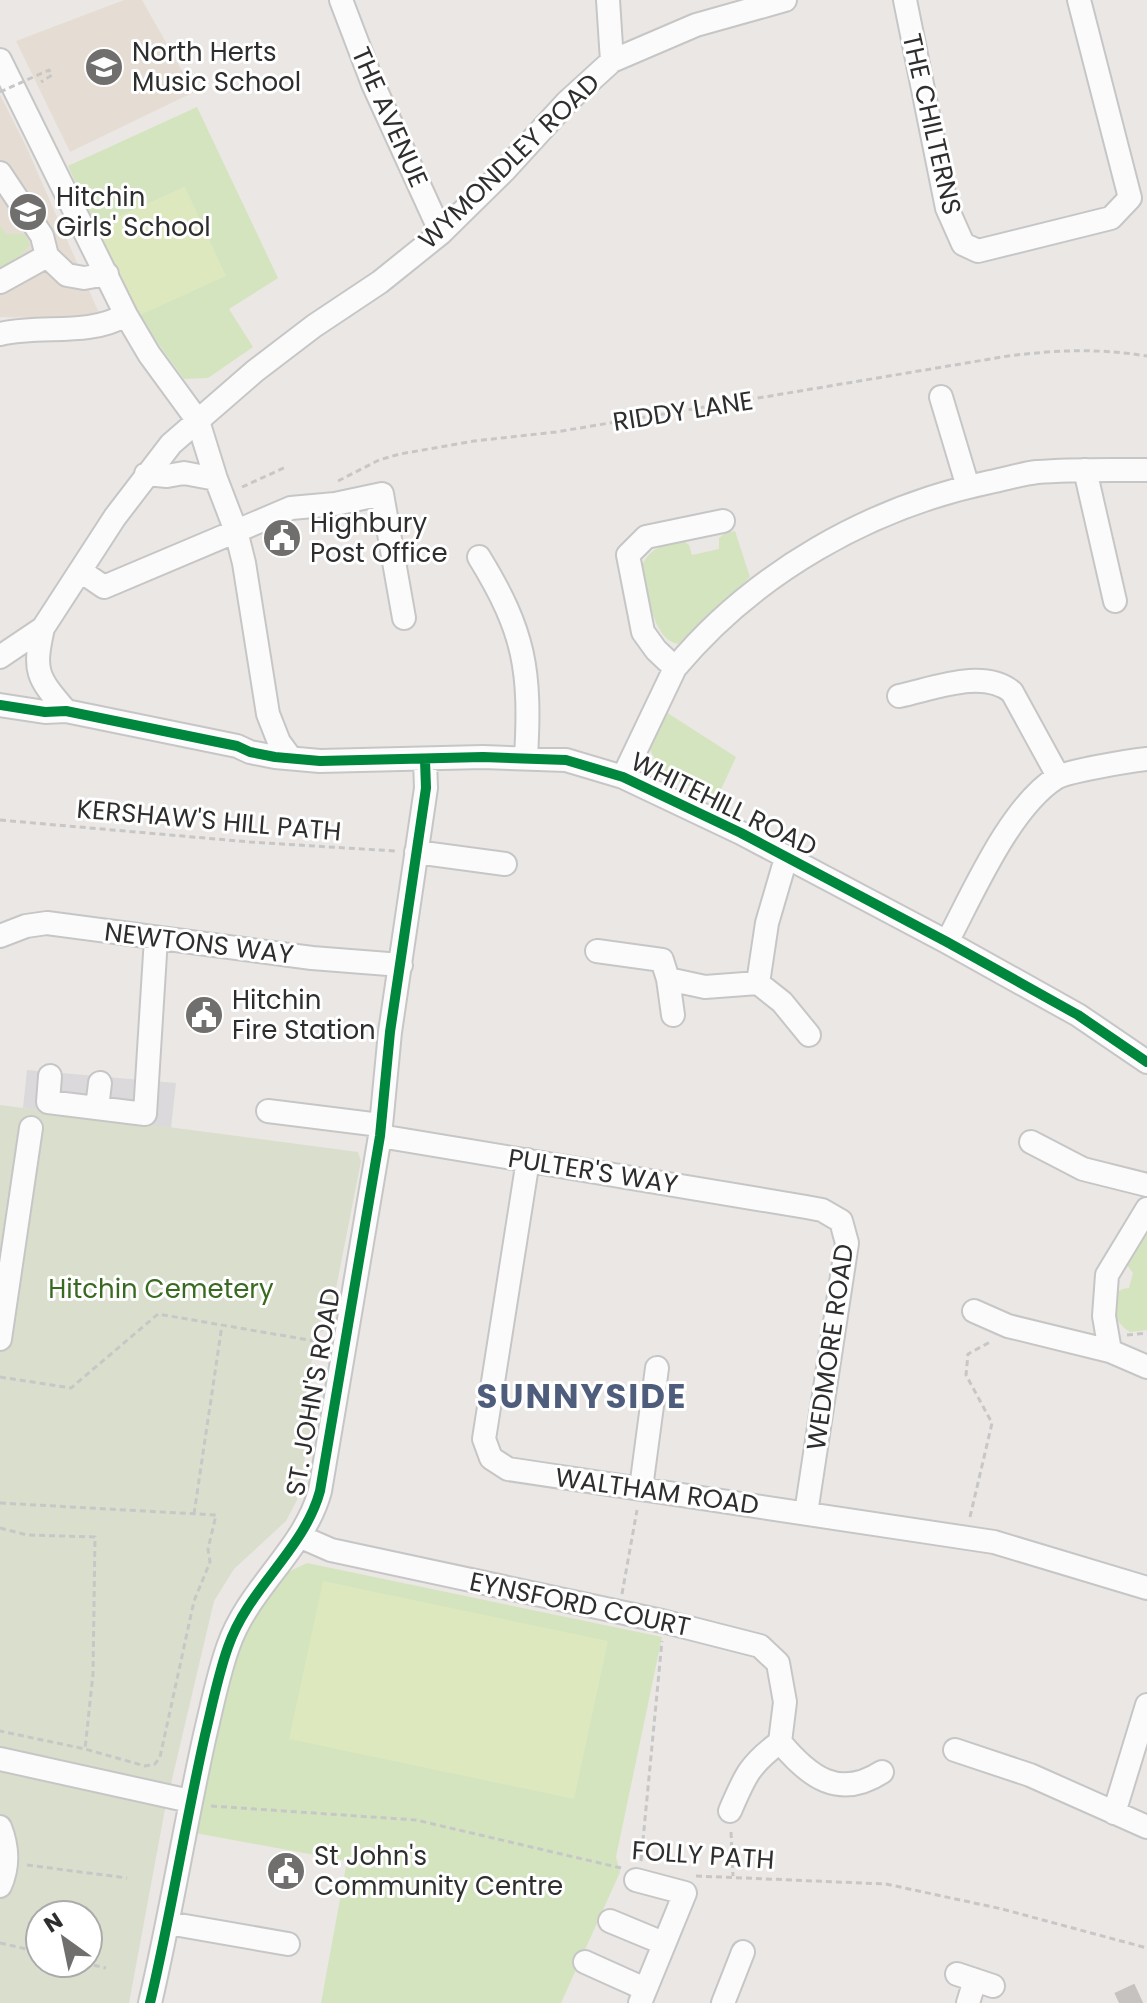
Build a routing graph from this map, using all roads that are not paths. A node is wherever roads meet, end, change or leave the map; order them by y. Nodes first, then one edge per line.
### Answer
1 (341, 0) edge
2 (608, 0) edge
3 (785, 0) edge
4 (905, 0) edge
5 (1079, 0) edge
6 (0, 60) edge
7 (612, 61) junction
8 (0, 173) edge
9 (441, 233) junction
10 (47, 256) junction
11 (107, 274) junction
12 (0, 282) edge
13 (126, 315) junction
14 (0, 334) edge
15 (175, 393) junction
16 (941, 397) dead end
17 (220, 402) junction
18 (198, 421) junction
19 (171, 444) junction
20 (1085, 470) junction
21 (1147, 470) edge
22 (146, 474) junction
23 (968, 487) junction
24 (219, 488) junction
25 (723, 521) dead end
26 (236, 531) junction
27 (479, 557) dead end
28 (82, 572) junction
29 (1115, 601) dead end
30 (404, 618) dead end
31 (43, 628) junction
32 (0, 657) edge
33 (675, 668) junction
34 (899, 696) dead end
35 (0, 705) edge
36 (66, 711) junction
37 (268, 714) junction
38 (237, 746) junction
39 (290, 757) junction
40 (526, 758) junction
41 (1147, 759) edge
42 (425, 760) junction
43 (1058, 776) junction
44 (623, 777) junction
45 (416, 852) junction
46 (786, 858) junction
47 (505, 864) dead end
48 (0, 936) edge
49 (156, 938) junction
50 (947, 942) junction
51 (597, 951) dead end
52 (401, 965) junction
53 (668, 979) junction
54 (758, 983) junction
55 (673, 1015) dead end
56 (809, 1035) dead end
57 (1147, 1062) edge
58 (50, 1076) dead end
59 (100, 1083) dead end
60 (97, 1108) junction
61 (268, 1111) dead end
62 (31, 1128) dead end
63 (380, 1130) junction
64 (1031, 1142) dead end
65 (528, 1160) junction
66 (1147, 1185) edge
67 (806, 1207) joint
68 (1147, 1209) edge
69 (974, 1311) dead end
70 (0, 1339) edge
71 (1110, 1351) junction
72 (1147, 1367) edge
73 (657, 1368) dead end
74 (641, 1488) junction
75 (806, 1513) junction
76 (299, 1536) junction
77 (1147, 1588) edge
78 (1147, 1705) edge
79 (780, 1742) junction
80 (955, 1750) dead end
81 (0, 1759) edge
82 (882, 1772) dead end
83 (198, 1804) junction
84 (1116, 1806) junction
85 (730, 1811) road end
86 (0, 1827) edge
87 (1147, 1827) edge
88 (633, 1874) road end
89 (0, 1886) edge
90 (610, 1921) dead end
91 (168, 1923) junction
92 (663, 1943) junction
93 (288, 1944) dead end
94 (743, 1952) dead end
95 (585, 1962) dead end
96 (975, 1980) dead end
97 (642, 1996) edge
98 (150, 2003) edge
99 (723, 2003) edge
100 (968, 2003) edge

1 - 9 street, THE AVENUE
2 - 7 street
3 - 7 street, WYMONDLEY ROAD
4 - 5 street, THE CHILTERNS
6 - 11 street
7 - 9 street, WYMONDLEY ROAD
8 - 10 street
9 - 17 street, WYMONDLEY ROAD
10 - 11 street
10 - 12 street
11 - 13 street
13 - 14 street
13 - 15 street
15 - 17 street
15 - 18 street
15 - 19 street
16 - 23 street
17 - 18 street, WYMONDLEY ROAD
18 - 19 street, WYMONDLEY ROAD
18 - 24 street
19 - 22 street, WYMONDLEY ROAD
20 - 21 street
20 - 23 street
20 - 29 street
22 - 24 street
22 - 28 street, WYMONDLEY ROAD
23 - 33 street
24 - 26 street
25 - 33 street
26 - 28 street
26 - 30 street
26 - 37 street
27 - 40 street
28 - 31 street, WYMONDLEY ROAD
31 - 32 street
31 - 36 street
33 - 44 street
34 - 43 street
35 - 36 street, WHITEHILL ROAD
36 - 38 street, WHITEHILL ROAD
37 - 38 street
37 - 39 street
38 - 39 street, WHITEHILL ROAD
39 - 42 street, WHITEHILL ROAD
40 - 42 street, WHITEHILL ROAD
40 - 44 street, WHITEHILL ROAD
41 - 43 street
42 - 45 street, ST. JOHN'S ROAD
43 - 50 street
44 - 46 street, WHITEHILL ROAD
45 - 47 street
45 - 52 street, ST. JOHN'S ROAD
46 - 50 street, WHITEHILL ROAD
46 - 54 street
48 - 49 street, NEWTONS WAY
49 - 52 street, NEWTONS WAY
49 - 60 street
50 - 57 street, WHITEHILL ROAD
51 - 53 street
52 - 63 street, ST. JOHN'S ROAD
53 - 54 street
53 - 55 street
54 - 56 street
58 - 60 street
59 - 60 street
61 - 63 street, PULTER'S WAY
62 - 70 street
63 - 65 street, PULTER'S WAY
63 - 76 street, ST. JOHN'S ROAD
64 - 66 street
65 - 67 street, PULTER'S WAY
65 - 74 street, WALTHAM ROAD
67 - 75 street, WEDMORE ROAD
68 - 71 street
69 - 71 street
71 - 72 street
73 - 74 street
74 - 75 street, WALTHAM ROAD
75 - 77 street, WALTHAM ROAD
76 - 79 street, EYNSFORD COURT
76 - 83 street, ST. JOHN'S ROAD
78 - 84 street
79 - 82 street
79 - 85 street
80 - 84 street
81 - 83 street
83 - 91 street, ST. JOHN'S ROAD
84 - 87 street
86 - 89 street
88 - 92 street
90 - 92 street
91 - 93 street
91 - 98 street, ST. JOHN'S ROAD
92 - 97 street
94 - 99 street
95 - 97 street
96 - 100 street

